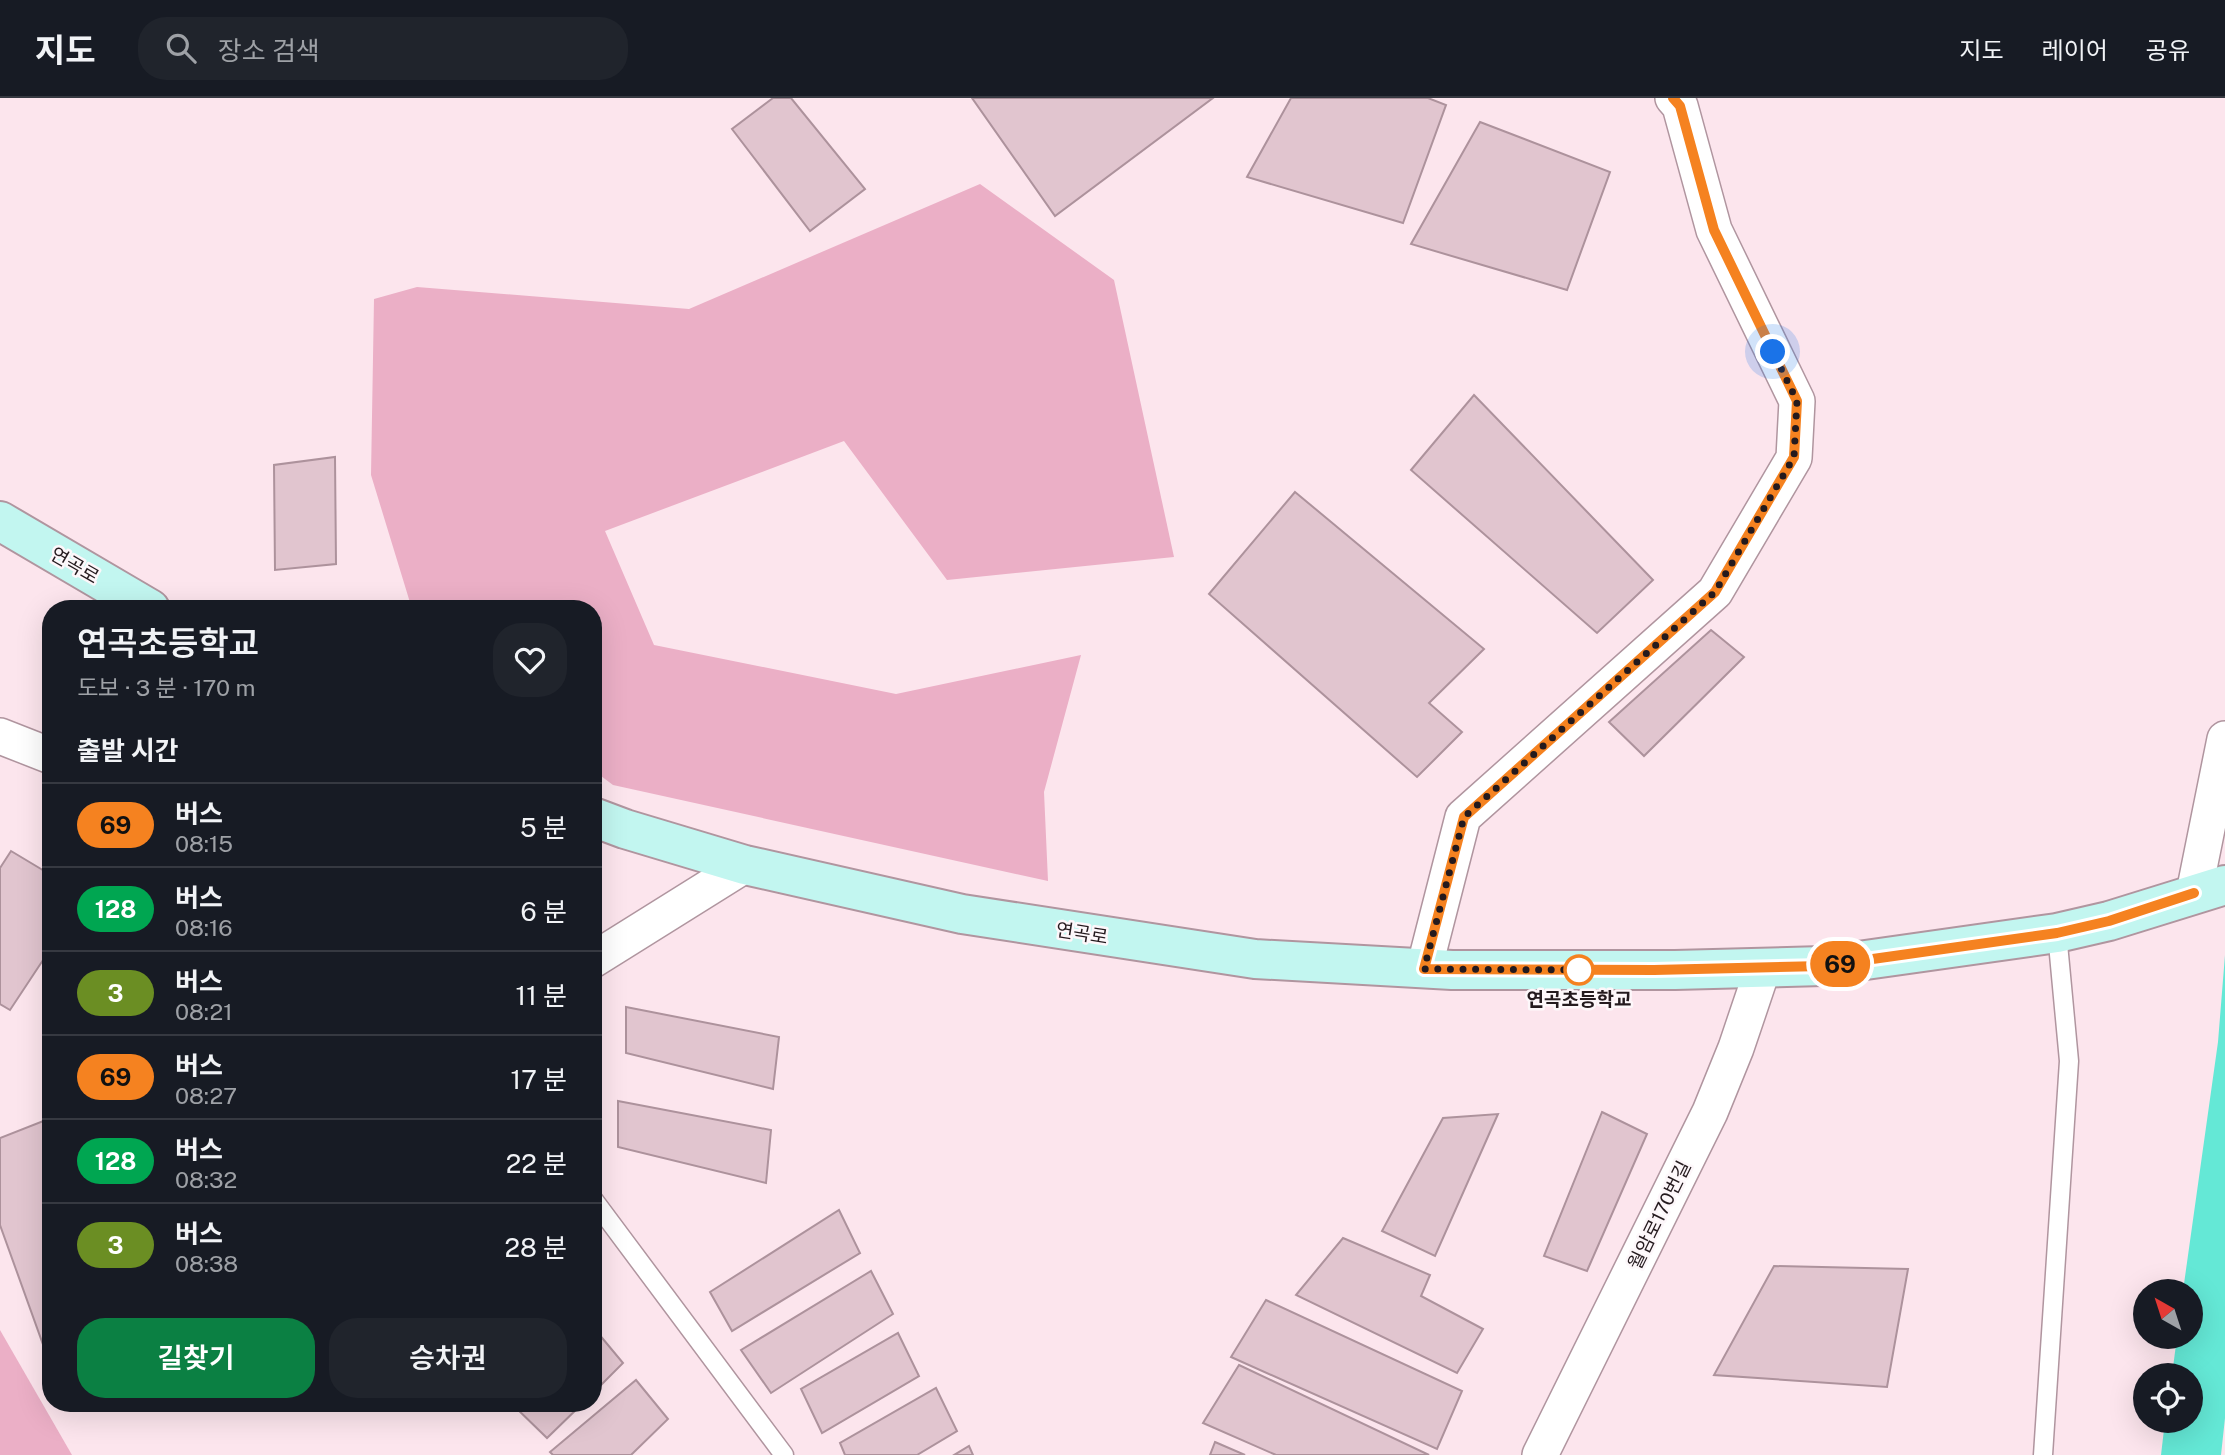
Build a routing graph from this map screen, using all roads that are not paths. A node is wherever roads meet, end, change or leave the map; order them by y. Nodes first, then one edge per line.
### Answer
1 (1673, 98) edge
2 (0, 522) edge
3 (134, 600) edge
4 (0, 736) edge
5 (2225, 739) edge
6 (42, 752) edge
7 (602, 820) edge
8 (745, 865) junction
9 (2210, 889) edge
10 (2057, 933) junction
11 (602, 954) edge
12 (1763, 968) junction
13 (1424, 969) junction
14 (602, 1211) edge
15 (784, 1455) edge
16 (1540, 1455) edge
17 (2043, 1455) edge

1 - 13 street
2 - 3 street, 연곡로
4 - 6 street
5 - 9 street
7 - 8 street, 연곡로
8 - 11 street
8 - 13 street, 연곡로
9 - 10 street, 연곡로
10 - 12 street, 연곡로
10 - 17 lane
12 - 13 street, 연곡로
12 - 16 street, 월암로170번길
14 - 15 lane

